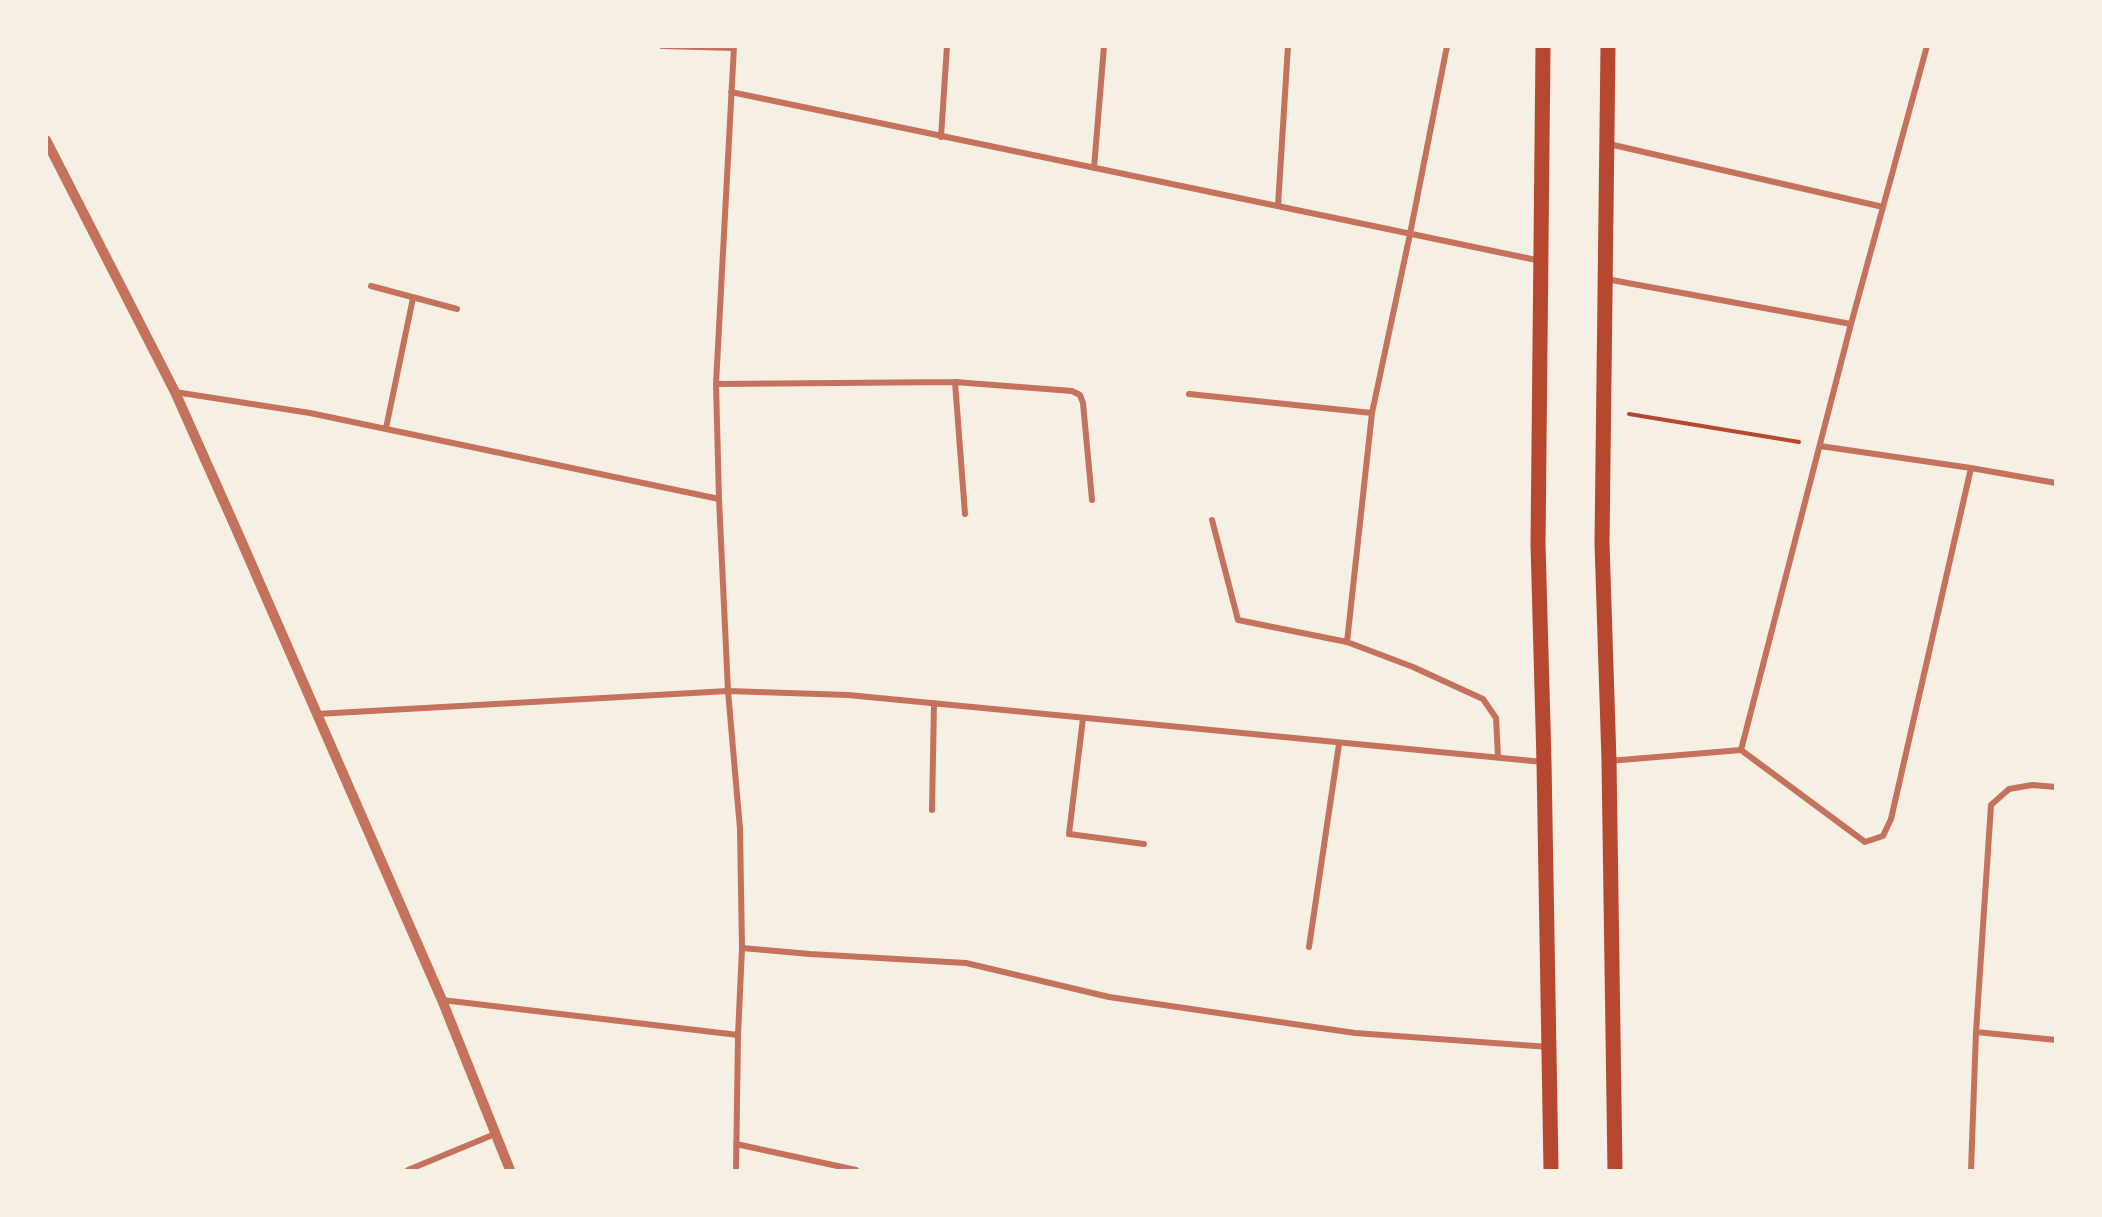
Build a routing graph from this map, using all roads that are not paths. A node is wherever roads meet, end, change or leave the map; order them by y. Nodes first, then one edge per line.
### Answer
1 (662, 46) edge
2 (947, 46) edge
3 (1104, 46) edge
4 (1288, 46) edge
5 (1447, 46) edge
6 (1543, 46) edge
7 (1608, 46) edge
8 (1927, 46) edge
9 (734, 47) edge
10 (731, 93) junction
11 (941, 137) junction
12 (46, 140) edge
13 (1607, 144) junction
14 (1094, 168) junction
15 (1278, 206) junction
16 (1883, 207) junction
17 (1410, 234) junction
18 (1541, 261) junction
19 (1605, 279) junction
20 (371, 286) dead end
21 (413, 298) junction
22 (457, 309) dead end
23 (1851, 324) junction
24 (955, 382) junction
25 (717, 384) junction
26 (175, 392) junction
27 (1189, 394) dead end
28 (1372, 413) junction
29 (386, 428) junction
30 (1820, 446) junction
31 (1971, 468) junction
32 (2055, 483) edge
33 (719, 500) junction
34 (1092, 501) dead end
35 (965, 514) dead end
36 (1212, 520) dead end
37 (1347, 642) junction
38 (728, 691) junction
39 (934, 703) junction
40 (317, 714) junction
41 (1083, 718) junction
42 (1339, 744) junction
43 (1741, 750) junction
44 (1498, 757) junction
45 (1609, 761) junction
46 (1544, 762) junction
47 (2055, 787) edge
48 (932, 810) dead end
49 (1144, 844) dead end
50 (1310, 947) dead end
51 (742, 948) junction
52 (442, 1000) junction
53 (1976, 1032) junction
54 (738, 1035) junction
55 (2055, 1040) edge
56 (1549, 1047) junction
57 (495, 1134) junction
58 (736, 1144) junction
59 (408, 1170) edge
60 (510, 1170) edge
61 (736, 1170) edge
62 (856, 1170) edge
63 (1551, 1170) edge
64 (1616, 1170) edge
65 (1971, 1170) edge

1 - 9 street
2 - 11 street
3 - 14 street
4 - 15 street
5 - 17 street
6 - 18 main road
7 - 13 main road
8 - 16 street
9 - 10 street
10 - 11 street
10 - 25 street
11 - 14 street
12 - 26 street
13 - 16 street
13 - 19 main road
14 - 15 street
15 - 17 street
16 - 23 street
17 - 18 street
17 - 28 street
18 - 46 main road
19 - 23 street
19 - 45 main road
20 - 21 street
21 - 22 street
21 - 29 street
23 - 30 street
24 - 25 street
24 - 34 street
24 - 35 street
25 - 33 street
26 - 29 street
26 - 40 street
27 - 28 street
28 - 37 street
29 - 33 street
30 - 31 street
30 - 43 street
31 - 32 street
31 - 43 street
33 - 38 street
36 - 37 street
37 - 44 street
38 - 39 street
38 - 40 street
38 - 51 street
39 - 41 street
39 - 48 street
40 - 52 street
41 - 42 street
41 - 49 street
42 - 44 street
42 - 50 street
43 - 45 street
44 - 46 street
45 - 64 main road
46 - 56 main road
47 - 53 street
51 - 54 street
51 - 56 street
52 - 54 street
52 - 57 street
53 - 55 street
53 - 65 street
54 - 58 street
56 - 63 main road
57 - 59 street
57 - 60 street
58 - 61 street
58 - 62 street

